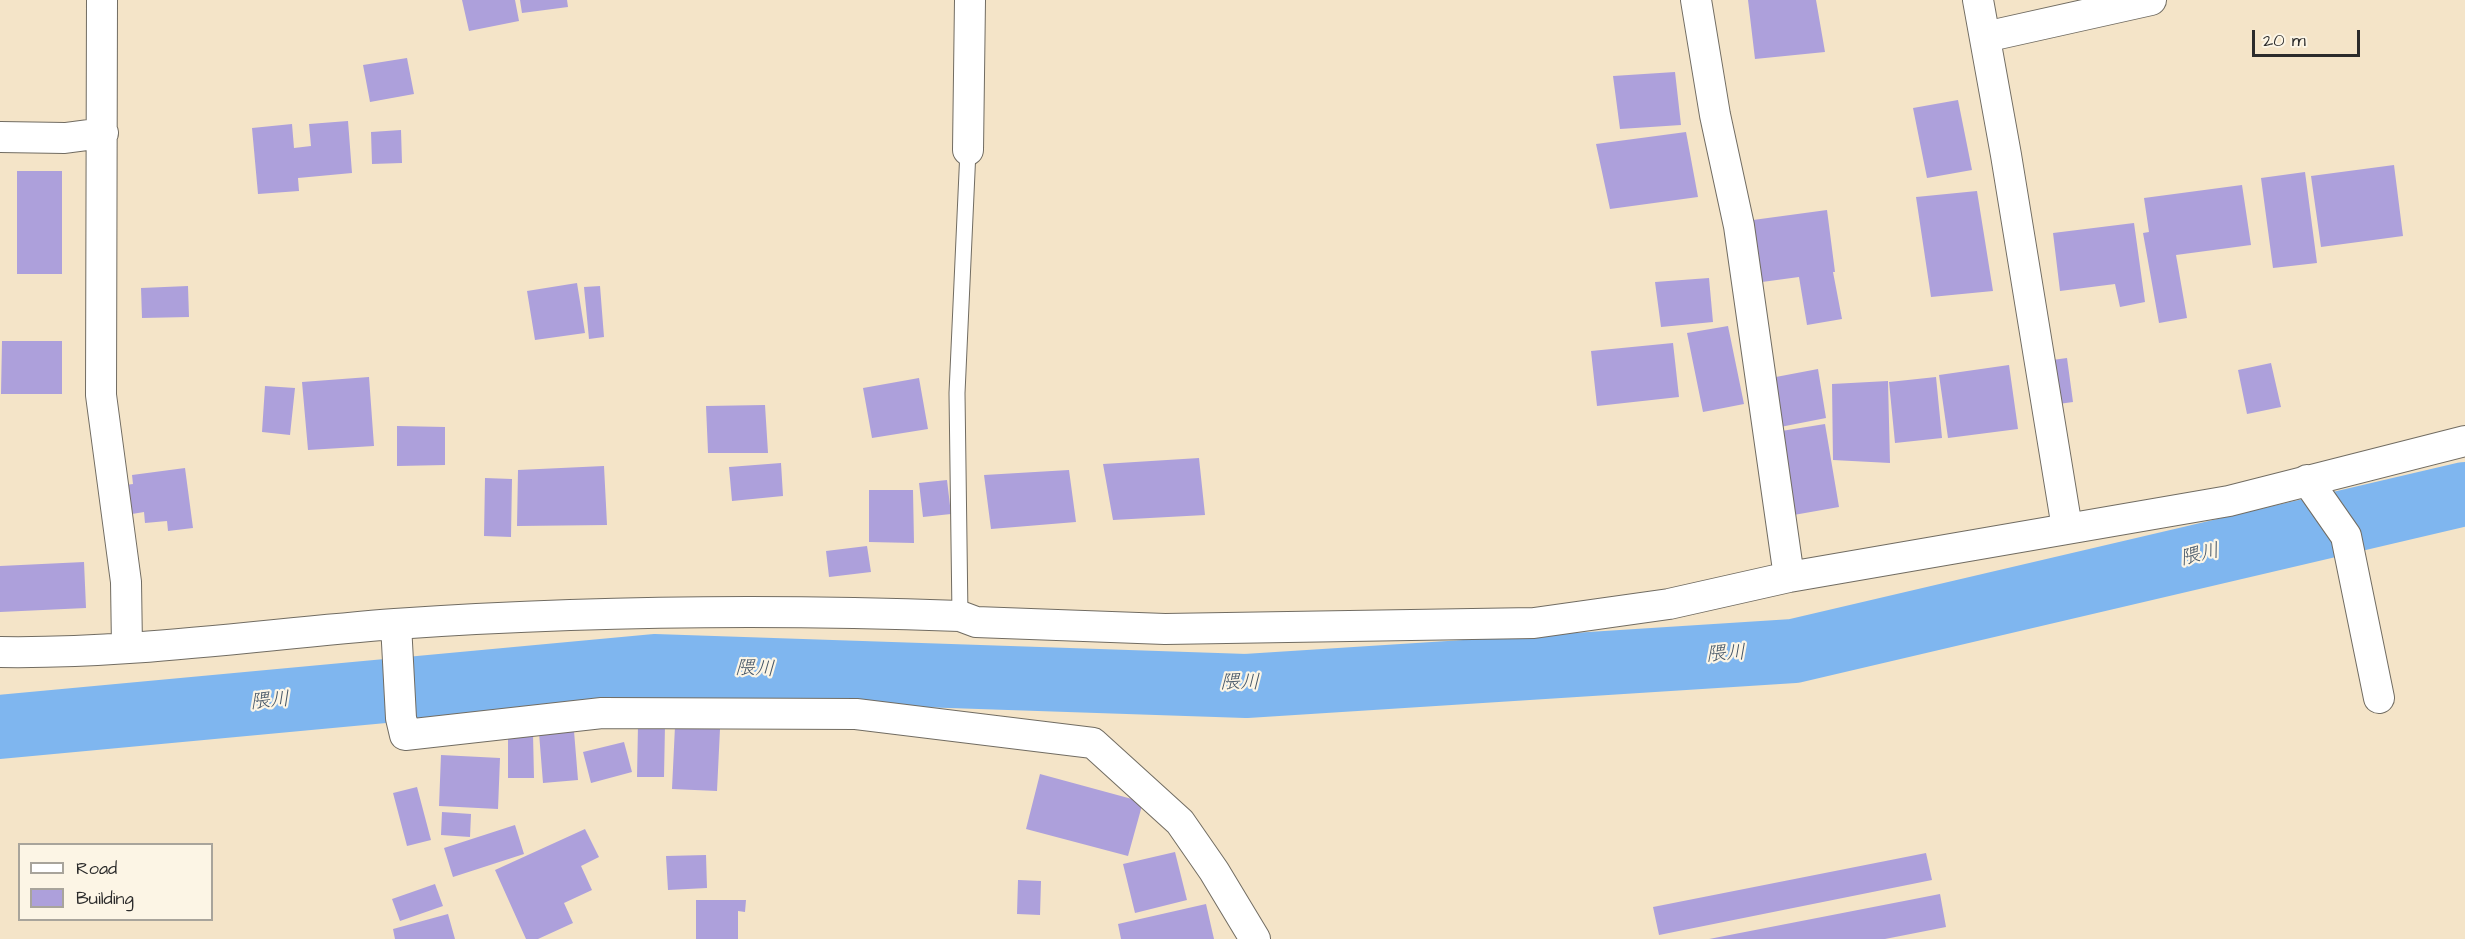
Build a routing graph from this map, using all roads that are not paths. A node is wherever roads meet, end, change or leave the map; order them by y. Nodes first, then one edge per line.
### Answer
1 (102, 0) edge
2 (970, 0) edge
3 (1696, 0) edge
4 (1978, 0) edge
5 (2151, 0) edge
6 (1985, 37) junction
7 (103, 133) junction
8 (0, 137) edge
9 (968, 150) joint
10 (2465, 441) edge
11 (2307, 480) junction
12 (2067, 528) junction
13 (1789, 577) junction
14 (960, 616) junction
15 (396, 638) junction
16 (127, 647) junction
17 (0, 652) edge
18 (2379, 698) dead end
19 (1255, 939) edge

1 - 7 street
2 - 9 street
3 - 13 street
4 - 6 street
5 - 6 street
6 - 12 street
7 - 8 street
7 - 16 street
9 - 14 lane
10 - 11 street
11 - 12 street
11 - 18 street
12 - 13 street
13 - 14 street
14 - 15 street
15 - 16 street
15 - 19 street
16 - 17 street

